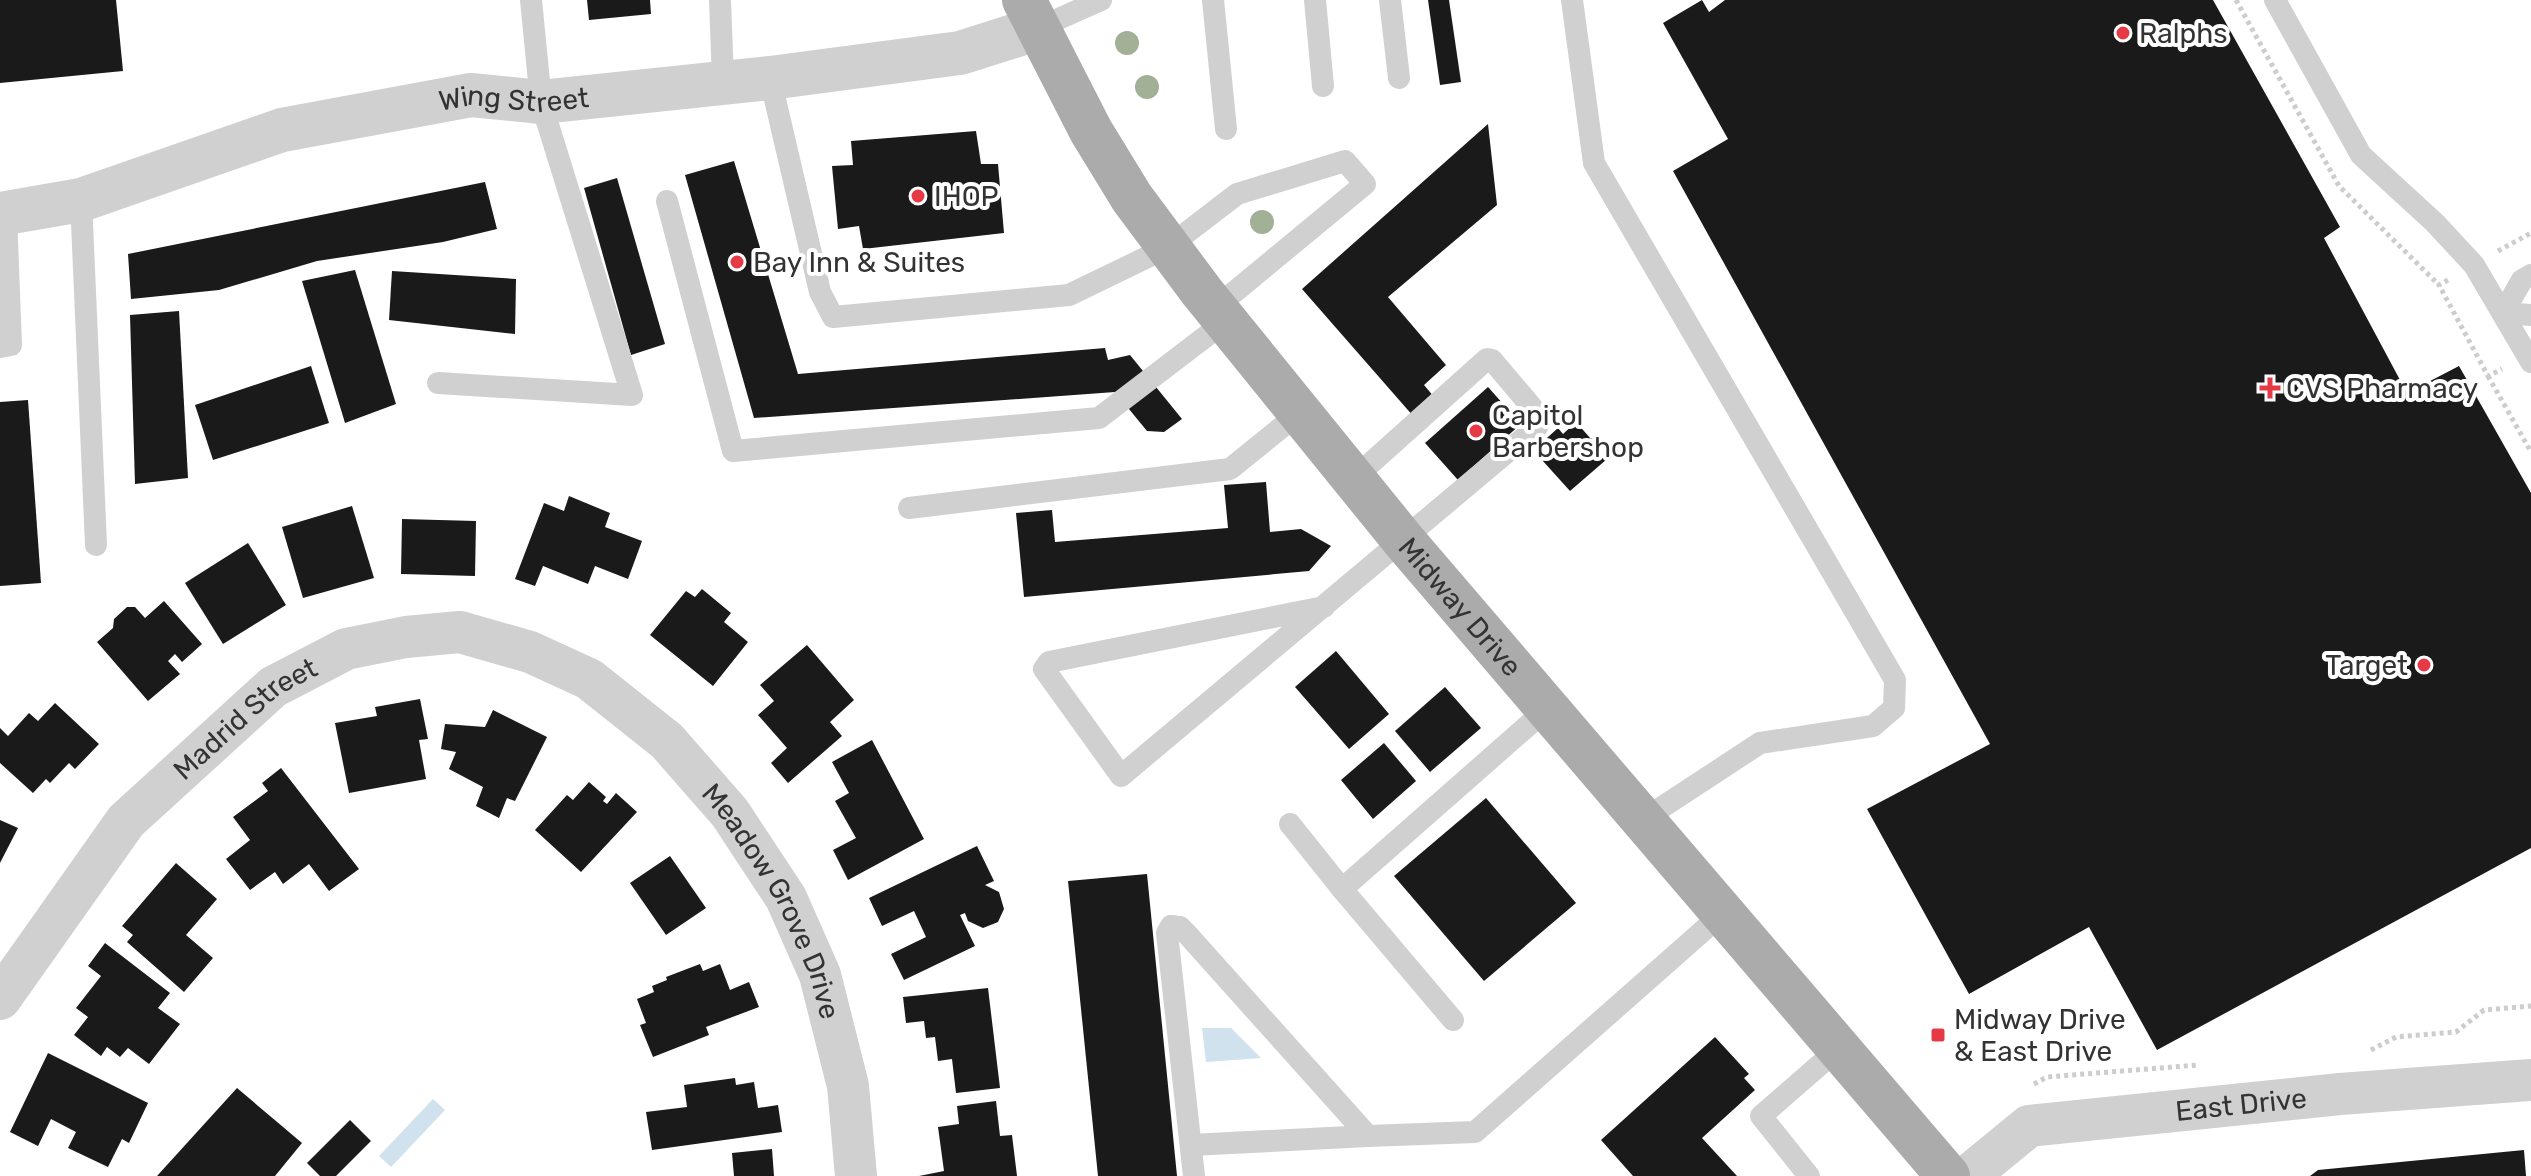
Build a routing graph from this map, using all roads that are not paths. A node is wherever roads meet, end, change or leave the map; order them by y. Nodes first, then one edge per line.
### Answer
1 (531, 0) edge
2 (720, 0) edge
3 (1101, 0) edge
4 (1213, 0) edge
5 (1315, 0) edge
6 (1390, 0) edge
7 (1572, 0) edge
8 (2275, 0) edge
9 (1030, 15) edge
10 (770, 78) junction
11 (1399, 78) dead end
12 (723, 80) junction
13 (1323, 86) dead end
14 (541, 102) junction
15 (1226, 129) dead end
16 (81, 200) junction
17 (667, 201) dead end
18 (3, 214) edge
19 (1168, 247) junction
20 (2531, 275) edge
21 (2503, 313) junction
22 (1220, 314) junction
23 (2531, 315) edge
24 (0, 347) edge
25 (2531, 362) edge
26 (438, 383) dead end
27 (1298, 414) junction
28 (1353, 479) junction
29 (909, 508) dead end
30 (1404, 541) junction
31 (96, 545) dead end
32 (1324, 607) junction
33 (589, 679) joint
34 (1549, 707) junction
35 (1641, 821) junction
36 (1290, 824) dead end
37 (1342, 889) junction
38 (1722, 914) junction
39 (0, 999) edge
40 (1453, 1020) dead end
41 (1838, 1049) junction
42 (2531, 1080) edge
43 (1368, 1136) junction
44 (1191, 1145) junction
45 (856, 1176) edge
46 (1194, 1176) edge
47 (1809, 1176) edge
48 (1948, 1176) edge
49 (1968, 1176) edge

1 - 14 lane
2 - 12 lane
3 - 9 lane
4 - 15 lane
5 - 13 lane
6 - 11 lane
7 - 35 lane
8 - 21 lane
9 - 10 street, Wing Street
9 - 19 main road, Midway Drive
10 - 12 street, Wing Street
10 - 19 lane
12 - 14 street, Wing Street
14 - 16 street, Wing Street
14 - 26 lane
16 - 18 street, Wing Street
16 - 31 lane
17 - 22 lane
18 - 24 lane
19 - 22 main road, Midway Drive
19 - 22 lane
20 - 21 lane
21 - 23 lane
21 - 25 lane
22 - 27 main road, Midway Drive
27 - 28 main road, Midway Drive
27 - 29 lane
28 - 30 main road, Midway Drive
28 - 30 lane
30 - 32 lane
30 - 34 main road, Midway Drive
32 - 32 lane
33 - 39 street, Madrid Street
33 - 45 street, Meadow Grove Drive
34 - 35 main road, Midway Drive
34 - 37 lane
35 - 38 main road, Midway Drive
36 - 37 lane
37 - 40 lane
38 - 41 main road, Midway Drive
38 - 43 lane
41 - 47 lane
41 - 48 main road, Midway Drive
42 - 49 street, East Drive
43 - 44 lane
43 - 44 lane
44 - 46 lane

